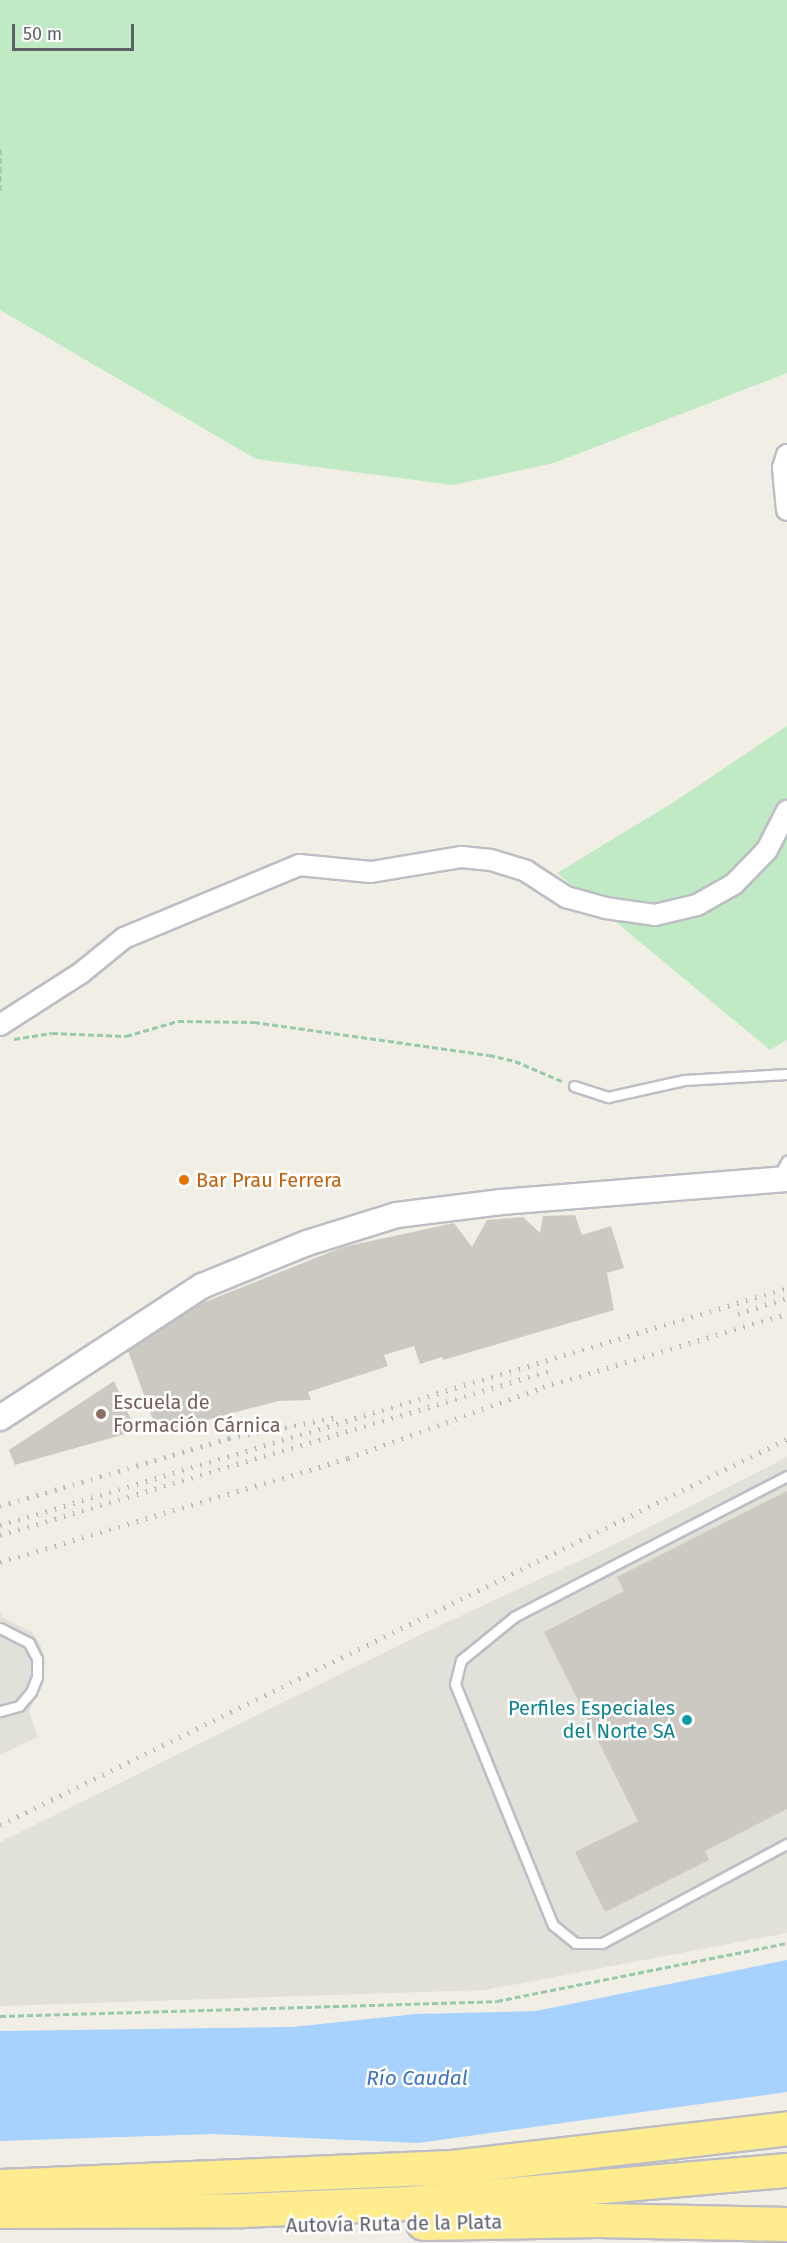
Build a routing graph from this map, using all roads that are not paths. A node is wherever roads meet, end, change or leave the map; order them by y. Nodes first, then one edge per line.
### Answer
1 (787, 454) edge
2 (787, 510) edge
3 (787, 811) edge
4 (3, 1032) edge
5 (787, 1074) edge
6 (574, 1086) road end
7 (783, 1173) edge
8 (0, 1418) edge
9 (787, 1476) edge
10 (0, 1628) edge
11 (0, 1711) edge
12 (787, 1844) edge
13 (787, 2128) edge
14 (787, 2157) edge
15 (787, 2170) edge
16 (0, 2186) edge
17 (0, 2211) edge
18 (0, 2222) edge
19 (787, 2224) edge

1 - 2 street
3 - 4 street
5 - 6 lane
7 - 8 street
9 - 12 lane
10 - 11 lane
13 - 16 highway
14 - 16 highway
15 - 17 highway
18 - 19 highway, Autovía Ruta de la Plata

